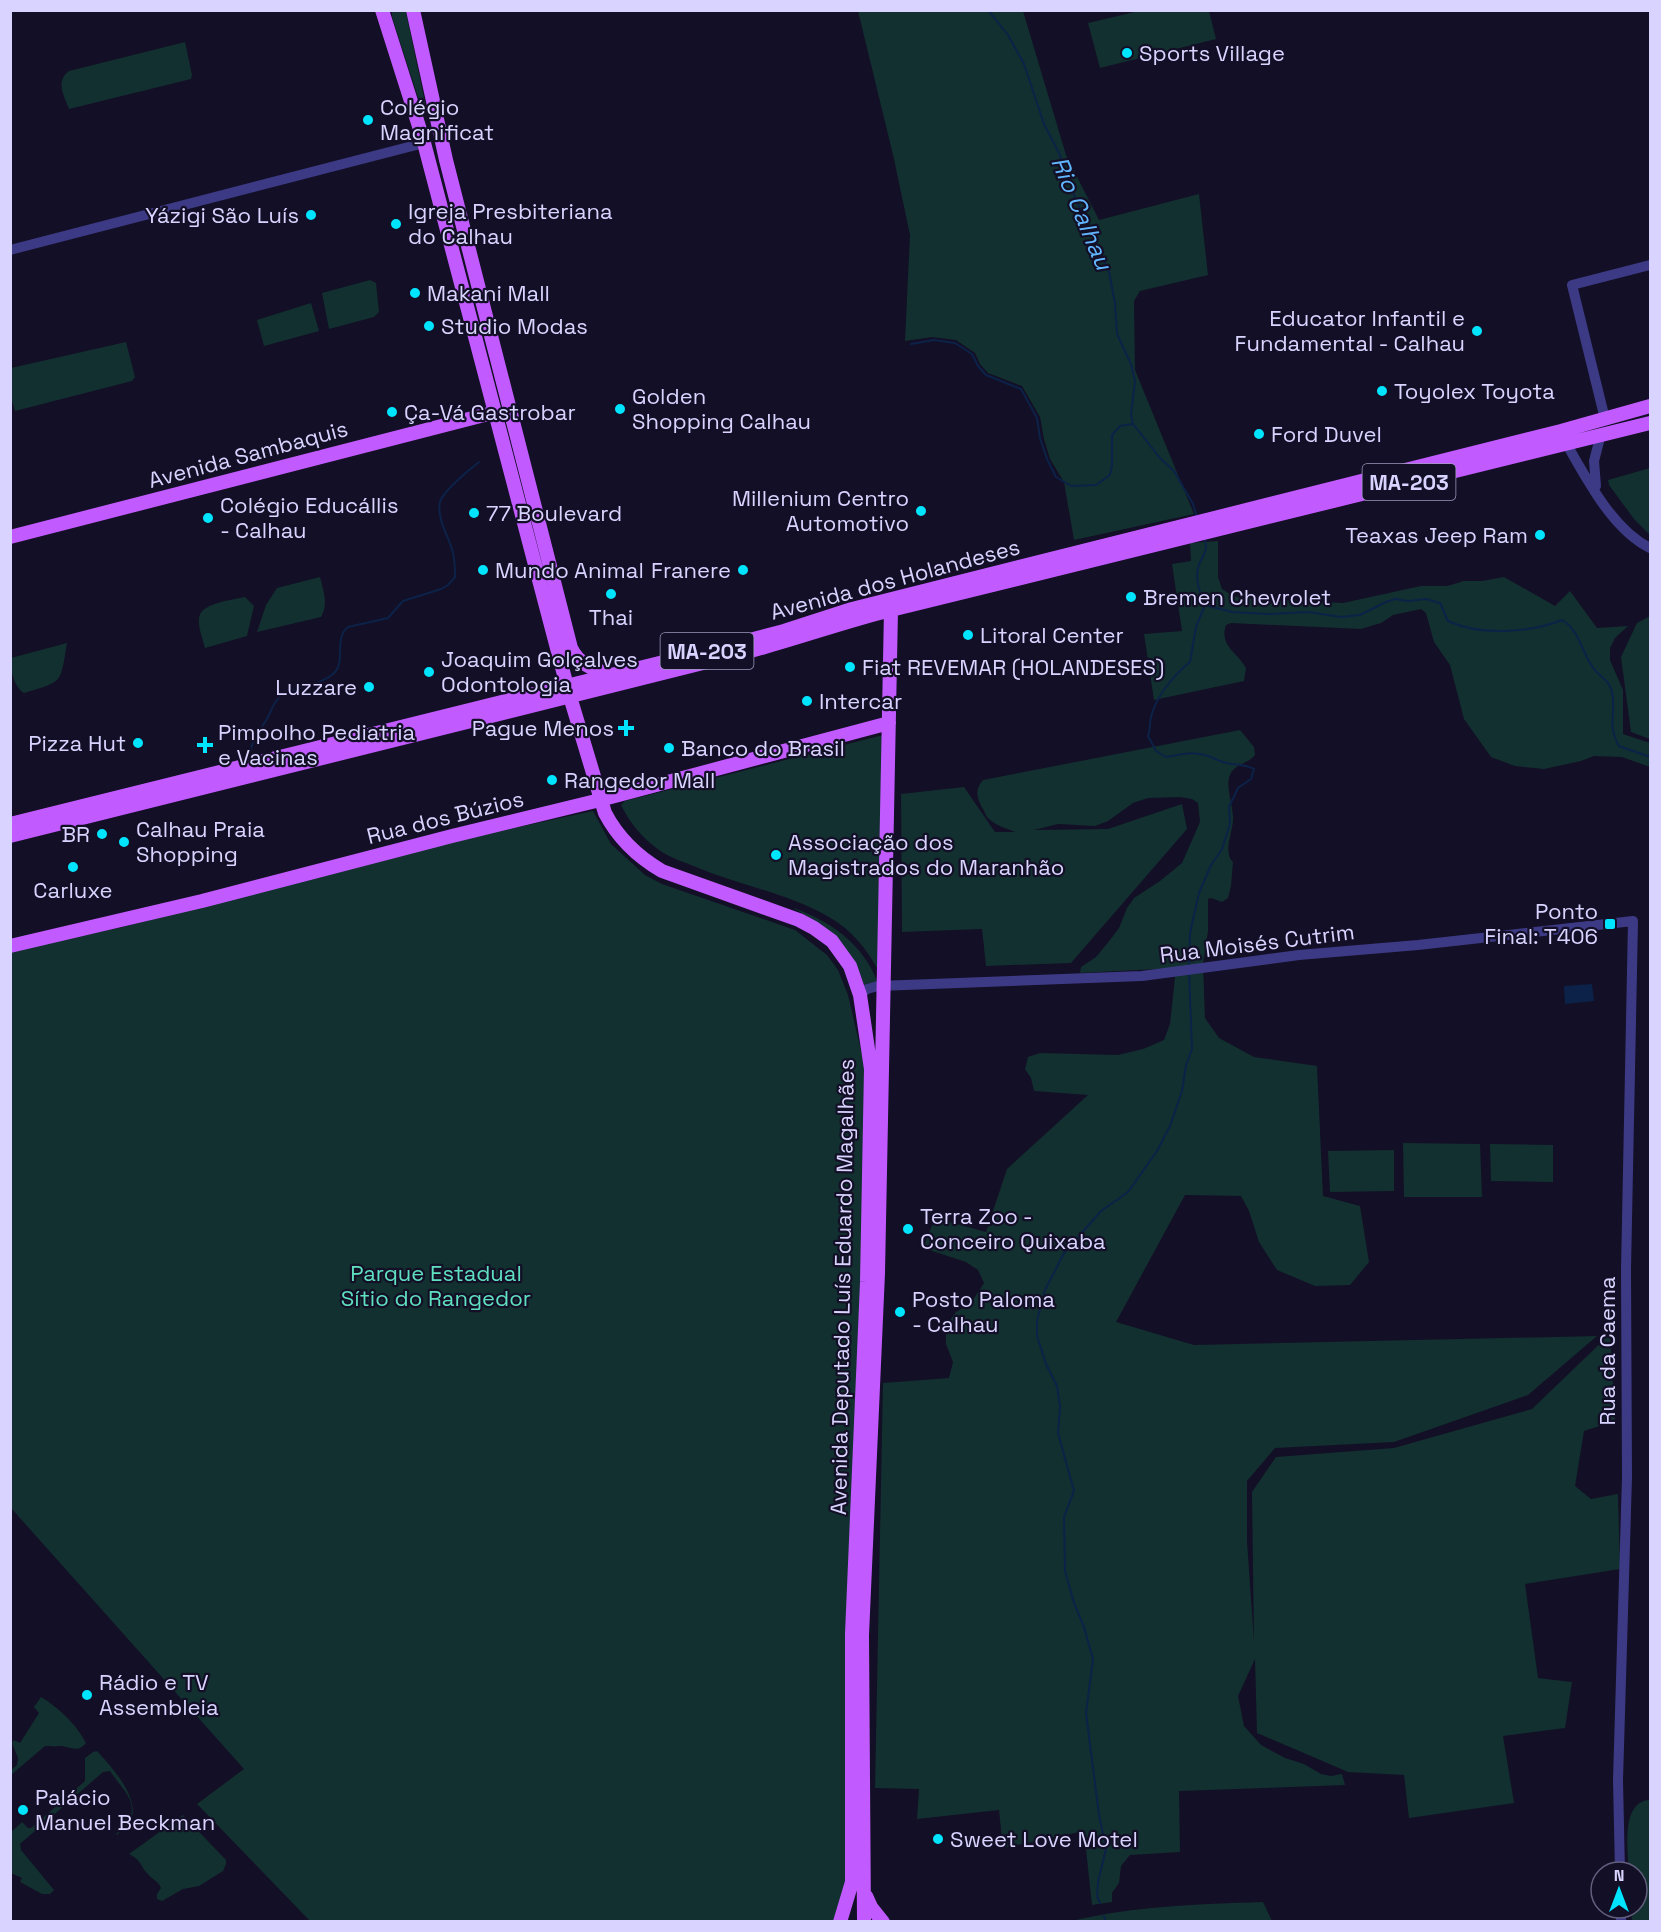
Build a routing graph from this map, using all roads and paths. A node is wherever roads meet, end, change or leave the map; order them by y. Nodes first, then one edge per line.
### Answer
1 (413, 12) edge
2 (384, 13) edge
3 (424, 141) junction
4 (10, 244) edge
5 (10, 250) edge
6 (1650, 265) edge
7 (1650, 406) edge
8 (495, 409) junction
9 (1605, 418) junction
10 (1650, 423) edge
11 (1601, 434) junction
12 (1566, 443) junction
13 (1599, 495) junction
14 (519, 501) junction
15 (536, 510) junction
16 (1215, 524) junction
17 (10, 530) edge
18 (10, 537) edge
19 (1650, 548) edge
20 (888, 605) junction
21 (611, 675) junction
22 (569, 691) junction
23 (889, 723) junction
24 (600, 800) junction
25 (10, 824) edge
26 (10, 836) edge
27 (1633, 921) joint
28 (10, 946) edge
29 (884, 985) junction
30 (860, 995) junction
31 (1620, 1860) edge
32 (863, 1890) junction
33 (845, 1904) junction
34 (865, 1916) edge
35 (840, 1922) edge
36 (883, 1922) edge

1 - 15 main road
2 - 3 main road, Avenida Deputado Luís Eduardo Magalhães
3 - 4 street
3 - 5 street
3 - 8 main road, Avenida Deputado Luís Eduardo Magalhães
6 - 9 street
7 - 9 main road, Avenida dos Holandeses / MA-203
8 - 14 main road, Avenida Deputado Luís Eduardo Magalhães
8 - 17 main road, Avenida Sambaquis
8 - 18 main road, Avenida Sambaquis
9 - 16 main road, Avenida dos Holandeses / MA-203
10 - 11 main road, Avenida dos Holandeses / MA-203
11 - 12 main road, Avenida dos Holandeses / MA-203
11 - 13 street
12 - 13 street
12 - 16 main road, Avenida dos Holandeses / MA-203
13 - 19 street
14 - 15 main road
14 - 22 main road, Avenida Deputado Luís Eduardo Magalhães
15 - 21 main road
16 - 20 main road, Avenida dos Holandeses / MA-203
20 - 21 main road, Avenida dos Holandeses / MA-203
20 - 22 main road, Avenida dos Holandeses / MA-203
20 - 23 main road, Avenida Deputado Luís Eduardo Magalhães
21 - 22 main road, Avenida dos Holandeses / MA-203
22 - 24 main road, Avenida Deputado Luís Eduardo Magalhães
22 - 25 main road, Avenida dos Holandeses / MA-203
22 - 26 main road, Avenida dos Holandeses / MA-203
23 - 24 main road, Rua dos Búzios
23 - 29 main road, Avenida Deputado Luís Eduardo Magalhães
24 - 28 main road, Rua dos Búzios
24 - 30 main road, Avenida Deputado Luís Eduardo Magalhães
27 - 29 street, Rua Moisés Cutrim
27 - 31 street, Rua da Caema
29 - 30 street
29 - 32 main road, Avenida Deputado Luís Eduardo Magalhães
30 - 33 main road, Avenida Deputado Luís Eduardo Magalhães
32 - 34 main road, Avenida Deputado Luís Eduardo Magalhães
32 - 36 main road
33 - 34 main road
33 - 35 main road, Avenida Deputado Luís Eduardo Magalhães

